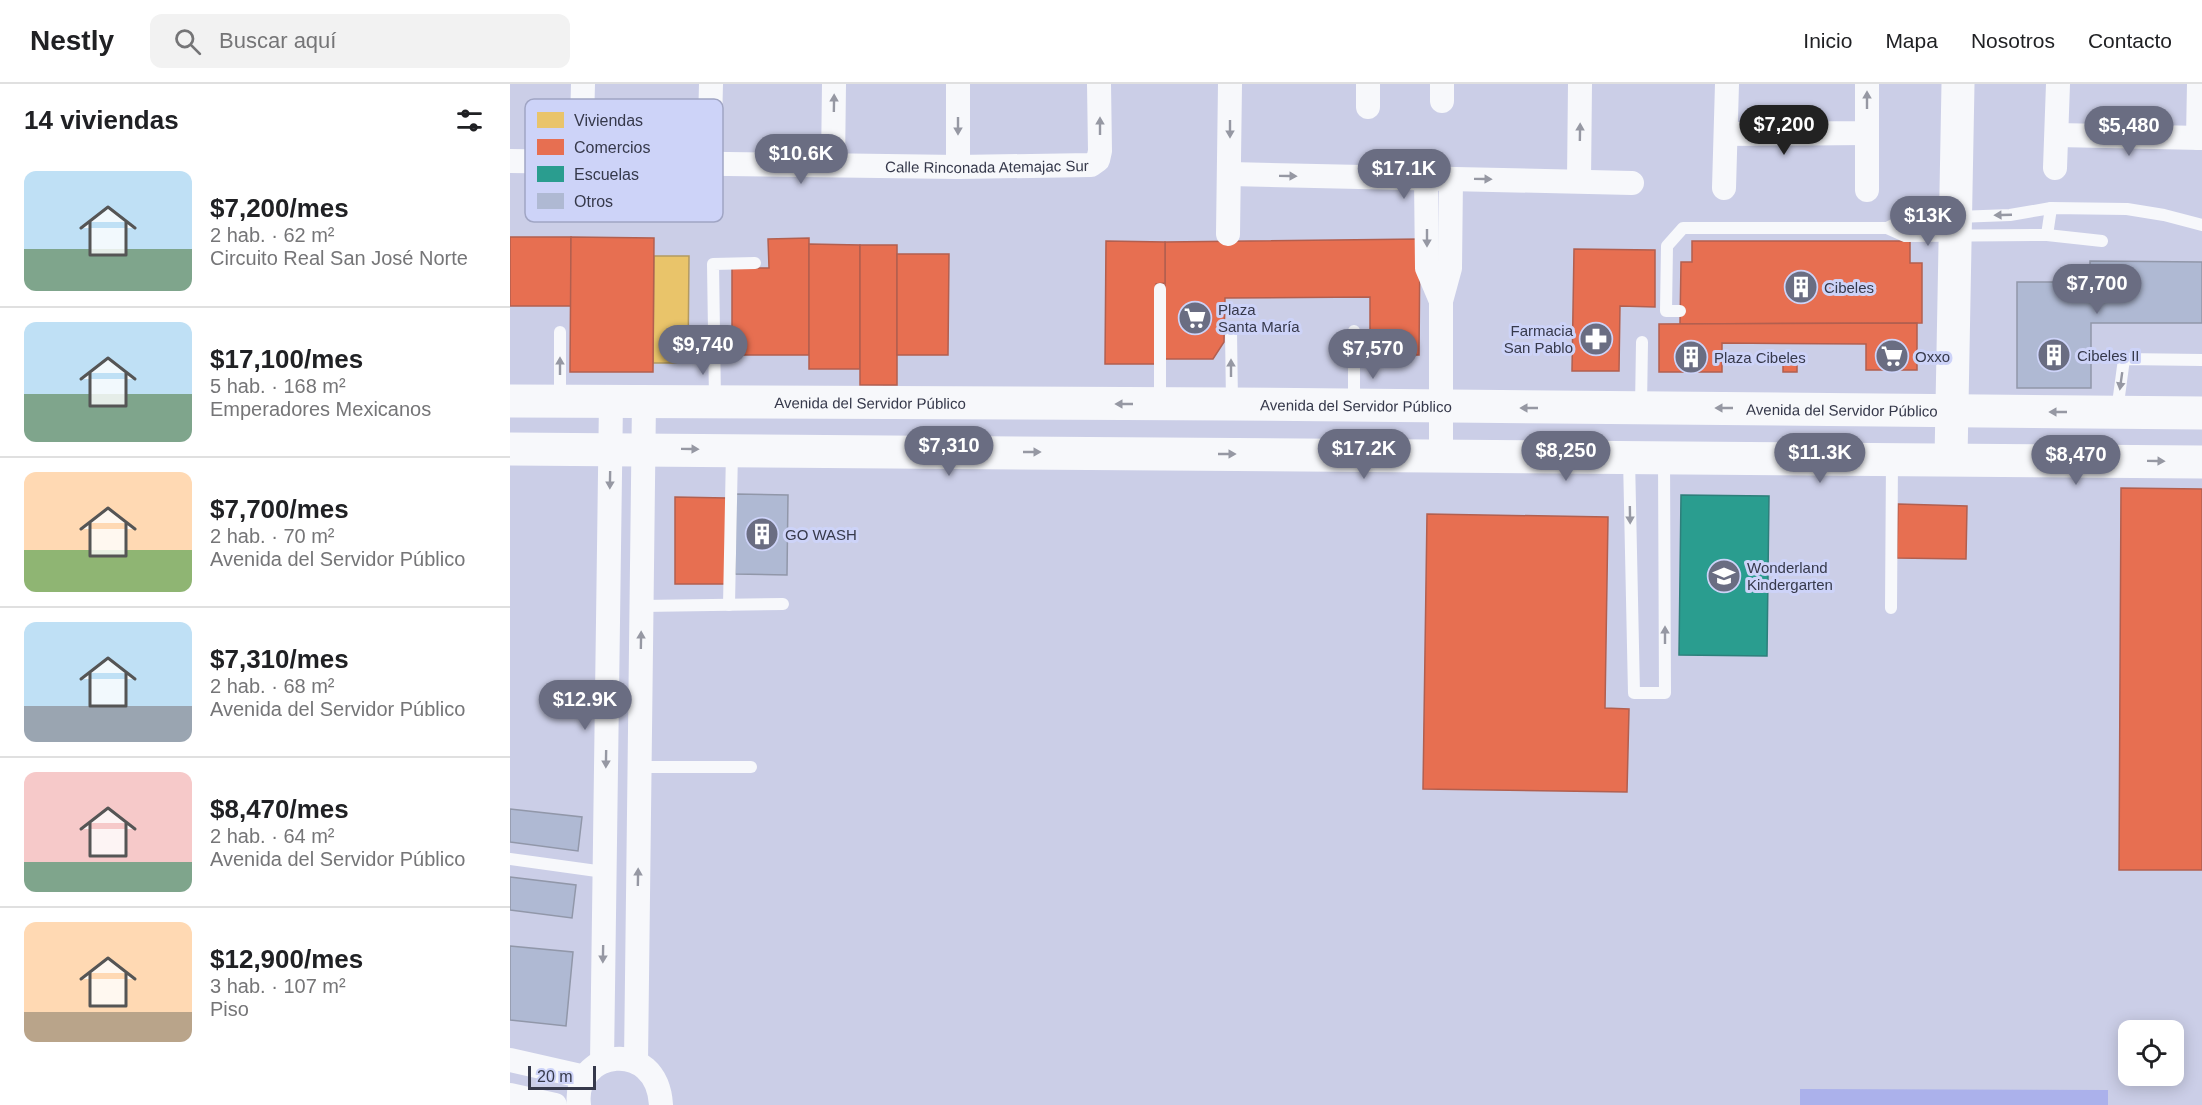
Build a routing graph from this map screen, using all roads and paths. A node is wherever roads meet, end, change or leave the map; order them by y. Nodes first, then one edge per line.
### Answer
1 (583, 84) edge
2 (711, 84) edge
3 (834, 84) edge
4 (958, 84) edge
5 (1099, 84) edge
6 (1230, 84) edge
7 (1580, 84) edge
8 (1727, 84) edge
9 (1867, 84) edge
10 (1958, 84) edge
11 (2058, 84) edge
12 (2199, 84) edge
13 (583, 99) edge
14 (711, 99) edge
15 (1867, 133) junction
16 (1726, 134) junction
17 (2057, 135) junction
18 (2200, 138) edge
19 (510, 161) edge
20 (525, 161) edge
21 (723, 163) edge
22 (833, 165) junction
23 (958, 167) junction
24 (2055, 168) dead end
25 (1230, 174) junction
26 (1426, 179) junction
27 (1451, 179) junction
28 (1579, 181) junction
29 (1632, 183) dead end
30 (1724, 188) dead end
31 (1867, 190) dead end
32 (2051, 208) junction
33 (2202, 225) edge
34 (1954, 226) junction
35 (1887, 228) junction
36 (1228, 234) dead end
37 (2048, 235) junction
38 (2102, 242) dead end
39 (755, 263) dead end
40 (1160, 290) dead end
41 (1441, 301) junction
42 (1680, 311) dead end
43 (1354, 330) dead end
44 (1231, 331) dead end
45 (560, 332) dead end
46 (1642, 342) dead end
47 (2202, 360) edge
48 (560, 400) junction
49 (611, 400) junction
50 (510, 401) edge
51 (644, 401) junction
52 (716, 401) junction
53 (1160, 404) junction
54 (1232, 404) junction
55 (1354, 405) junction
56 (1441, 408) junction
57 (1641, 408) junction
58 (1950, 411) junction
59 (2116, 412) junction
60 (2202, 413) edge
61 (510, 449) edge
62 (610, 449) junction
63 (644, 449) junction
64 (732, 450) junction
65 (1441, 455) junction
66 (1629, 457) junction
67 (1664, 457) junction
68 (1892, 459) junction
69 (1951, 459) junction
70 (2202, 462) edge
71 (783, 604) dead end
72 (729, 605) junction
73 (642, 606) junction
74 (1891, 608) dead end
75 (640, 767) junction
76 (751, 767) dead end
77 (510, 859) edge
78 (604, 872) junction
79 (510, 1060) edge
80 (636, 1061) junction
81 (593, 1070) junction
82 (510, 1095) edge
83 (555, 1105) edge
84 (579, 1105) edge
85 (661, 1105) edge

1 - 13 street
2 - 14 street
22 -> 3 street
4 -> 23 street
23 -> 5 street, Calle Rinconada Atemajac Sur
6 -> 25 street
28 -> 7 street
8 - 16 street
15 -> 9 street
10 - 34 street
11 - 17 street
12 - 18 street
15 - 16 street
15 - 31 street
16 - 30 street
17 - 18 street
17 - 24 street
19 - 20 street, Calle Rinconada Atemajac Sur
21 - 22 street, Calle Rinconada Atemajac Sur
22 - 23 street, Calle Rinconada Atemajac Sur
25 -> 26 street
25 - 36 street
26 - 27 street
26 -> 41 street
27 -> 28 street
27 - 41 street
28 - 29 street
32 - 33 lane
32 -> 34 lane
32 - 37 lane
34 - 35 lane
34 - 35 lane
34 - 37 lane
34 - 58 street
35 - 42 lane
37 - 38 lane
39 - 52 lane
40 - 53 lane
41 - 56 street
43 - 55 lane
54 -> 44 lane
48 -> 45 lane
46 - 57 lane
47 -> 59 lane
48 - 49 street, Avenida del Servidor Público
48 - 50 street, Avenida del Servidor Público
49 - 51 street, Avenida del Servidor Público
49 - 62 street
51 - 52 street, Avenida del Servidor Público
51 - 63 street
53 -> 52 street, Avenida del Servidor Público
53 - 54 street, Avenida del Servidor Público
54 - 55 street, Avenida del Servidor Público
55 - 56 street, Avenida del Servidor Público
57 -> 56 street, Avenida del Servidor Público
56 - 65 street
58 -> 57 street, Avenida del Servidor Público
59 -> 58 street, Avenida del Servidor Público
58 - 69 street
59 - 60 street, Avenida del Servidor Público
61 - 62 street
62 - 63 street
62 -> 78 street
63 -> 64 street
63 - 73 street
64 -> 65 street
64 - 72 lane
65 - 66 street
66 - 67 street
66 -> 67 lane
67 - 68 street
68 - 69 street
68 - 74 lane
69 -> 70 street
71 - 72 lane
72 - 73 lane
75 -> 73 street
75 - 76 lane
80 -> 75 street
77 - 78 lane
78 -> 81 street
79 - 81 street
80 - 81 street
80 - 85 street
81 - 84 street
82 - 83 street

